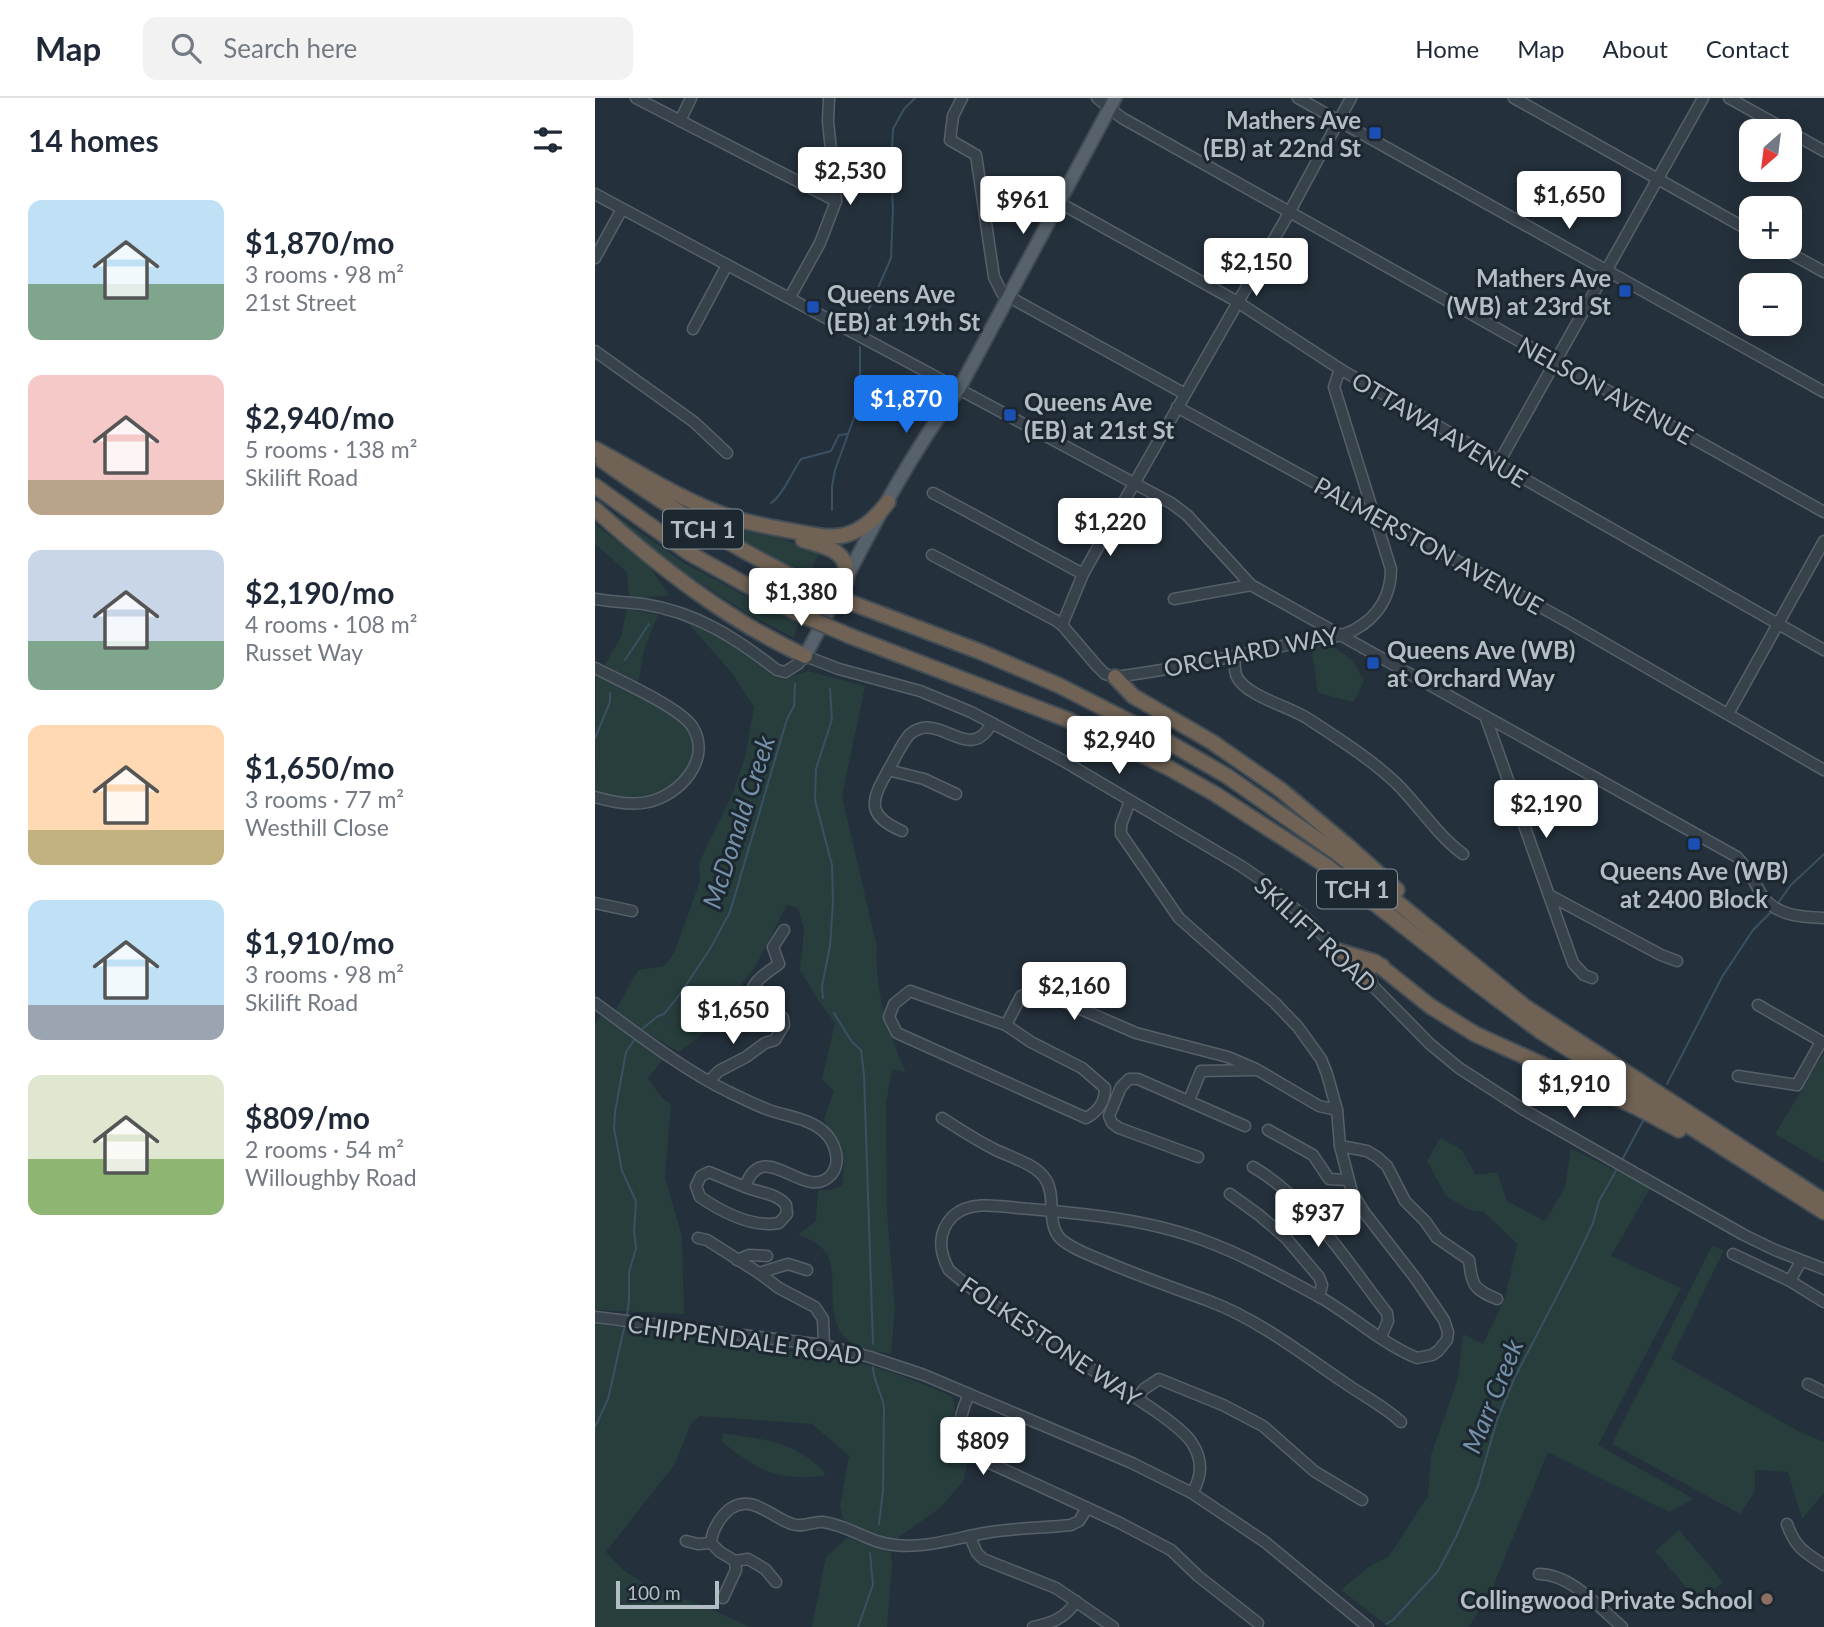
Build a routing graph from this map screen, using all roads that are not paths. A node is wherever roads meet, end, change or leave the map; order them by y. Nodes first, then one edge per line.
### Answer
1 (636, 98) edge
2 (691, 98) edge
3 (829, 98) edge
4 (963, 98) edge
5 (1097, 98) edge
6 (1298, 98) edge
7 (1351, 98) edge
8 (1514, 98) edge
9 (1703, 98) edge
10 (1729, 98) edge
11 (1112, 103) edge
12 (1766, 119) edge
13 (1339, 120) junction
14 (680, 121) junction
15 (1803, 140) edge
16 (1824, 151) edge
17 (1657, 179) junction
18 (595, 194) edge
19 (835, 201) junction
20 (1060, 203) junction
21 (622, 209) junction
22 (1289, 212) junction
23 (1739, 225) edge
24 (595, 258) edge
25 (1801, 259) edge
26 (727, 265) junction
27 (1607, 269) junction
28 (1824, 272) edge
29 (1009, 296) junction
30 (790, 297) junction
31 (1237, 301) junction
32 (692, 329) dead end
33 (595, 351) edge
34 (1555, 361) junction
35 (1340, 369) junction
36 (959, 389) junction
37 (1824, 392) edge
38 (1185, 394) junction
39 (1178, 407) junction
40 (595, 449) edge
41 (727, 453) dead end
42 (595, 456) edge
43 (1498, 464) junction
44 (1134, 484) junction
45 (595, 486) edge
46 (933, 493) dead end
47 (888, 502) junction
48 (595, 509) edge
49 (1824, 512) edge
50 (730, 517) junction
51 (1377, 517) junction
52 (1824, 541) edge
53 (932, 555) dead end
54 (1083, 574) junction
55 (846, 581) junction
56 (1251, 585) junction
57 (595, 599) edge
58 (1174, 599) dead end
59 (1778, 624) junction
60 (1062, 625) junction
61 (1338, 635) junction
62 (1824, 650) edge
63 (805, 656) junction
64 (1234, 656) junction
65 (595, 668) edge
66 (1115, 677) junction
67 (1728, 714) junction
68 (1486, 718) junction
69 (992, 723) junction
70 (888, 770) junction
71 (1824, 770) edge
72 (957, 794) dead end
73 (595, 797) edge
74 (1130, 801) junction
75 (902, 831) dead end
76 (1464, 854) dead end
77 (1549, 895) junction
78 (595, 903) edge
79 (632, 911) dead end
80 (1824, 918) edge
81 (784, 930) dead end
82 (1338, 951) junction
83 (1677, 961) dead end
84 (1382, 966) junction
85 (1483, 975) junction
86 (1593, 978) dead end
87 (1370, 984) junction
88 (595, 1003) edge
89 (1758, 1005) dead end
90 (1006, 1025) junction
91 (1823, 1043) edge
92 (1256, 1069) junction
93 (1738, 1076) dead end
94 (709, 1081) junction
95 (1189, 1100) junction
96 (1337, 1110) junction
97 (942, 1118) dead end
98 (1245, 1126) dead end
99 (1268, 1130) dead end
100 (1340, 1146) junction
101 (1198, 1157) dead end
102 (1253, 1167) dead end
103 (1347, 1180) junction
104 (745, 1187) junction
105 (1230, 1194) dead end
106 (1824, 1201) edge
107 (1052, 1209) junction
108 (1824, 1213) edge
109 (698, 1238) dead end
110 (1733, 1254) dead end
111 (767, 1256) dead end
112 (737, 1260) junction
113 (1801, 1261) junction
114 (1824, 1269) edge
115 (807, 1270) dead end
116 (759, 1273) junction
117 (1790, 1281) junction
118 (1319, 1297) junction
119 (1497, 1299) dead end
120 (1824, 1302) edge
121 (595, 1317) edge
122 (1381, 1337) junction
123 (824, 1345) junction
124 (1808, 1384) dead end
125 (1824, 1392) edge
126 (969, 1394) junction
127 (1137, 1398) junction
128 (1401, 1422) dead end
129 (1192, 1493) junction
130 (1362, 1500) dead end
131 (1087, 1508) junction
132 (1787, 1524) dead end
133 (970, 1537) junction
134 (686, 1541) dead end
135 (711, 1542) junction
136 (735, 1561) junction
137 (1824, 1565) edge
138 (1539, 1574) dead end
139 (776, 1581) dead end
140 (723, 1598) dead end
141 (1076, 1601) junction
142 (1258, 1623) dead end
143 (1034, 1627) edge
144 (1113, 1627) edge
145 (1368, 1627) edge
146 (1622, 1627) edge

1 - 14 street
2 - 14 street
3 - 19 street
4 - 29 street
5 - 11 street, NELSON AVENUE
6 - 13 street
7 - 13 street
8 - 17 street
9 - 17 street
10 - 12 street
11 - 20 main road
11 - 22 street, NELSON AVENUE
13 - 22 street
13 - 27 street
14 - 19 street
15 - 16 street
17 - 23 street
17 - 27 street
18 - 21 street
19 - 30 street
20 - 29 main road
20 - 31 street, OTTAWA AVENUE
21 - 24 street
21 - 26 street
22 - 31 street
22 - 34 street, NELSON AVENUE
25 - 28 street
26 - 30 street
26 - 32 street
27 - 34 street
27 - 37 street
29 - 36 main road
29 - 38 street
30 - 36 street
31 - 35 street, OTTAWA AVENUE
31 - 38 street
33 - 41 street
34 - 43 street
34 - 49 street, NELSON AVENUE
35 - 43 street, OTTAWA AVENUE
35 - 51 street, ORCHARD WAY
36 - 44 street
36 - 47 main road
38 - 39 street
39 - 44 street
39 - 51 street, PALMERSTON AVENUE
40 - 50 highway
42 - 85 highway, TCH 1, bridge
43 - 59 street, OTTAWA AVENUE
44 - 54 street
44 - 56 street
45 - 108 highway, TCH 1, bridge
46 - 54 street
47 - 50 highway
47 - 55 main road
48 - 63 highway
50 - 55 highway
51 - 61 street, ORCHARD WAY
51 - 67 street, PALMERSTON AVENUE
52 - 59 street
53 - 60 street
54 - 60 street
55 - 63 main road
56 - 58 street
56 - 61 street
57 - 63 street
59 - 62 street, OTTAWA AVENUE
59 - 67 street
60 - 66 street
61 - 64 street, ORCHARD WAY
61 - 68 street
63 - 69 street, SKILIFT ROAD
64 - 66 street, ORCHARD WAY
64 - 76 street
65 - 73 street
66 - 85 highway
67 - 71 street, PALMERSTON AVENUE
68 - 77 street
68 - 80 street
69 - 70 street
69 - 74 street, SKILIFT ROAD
70 - 72 street
70 - 75 street
74 - 82 street, SKILIFT ROAD
74 - 96 street, FOLKESTONE WAY
77 - 83 street
77 - 86 street
78 - 79 street
81 - 94 street
82 - 84 highway
82 - 87 street, SKILIFT ROAD
84 - 87 highway
84 - 108 highway
85 - 106 highway, TCH 1
87 - 113 street, SKILIFT ROAD
88 - 94 street
89 - 91 street
90 - 90 street
90 - 92 street
91 - 93 street
92 - 95 street
92 - 96 street
94 - 104 street
95 - 98 street
95 - 101 street
96 - 100 street, FOLKESTONE WAY
97 - 107 street
99 - 103 street
100 - 103 street, FOLKESTONE WAY
100 - 119 street
102 - 122 street
103 - 122 street, FOLKESTONE WAY
104 - 104 street
105 - 118 street
107 - 118 street, FOLKESTONE WAY
107 - 127 street, FOLKESTONE WAY
107 - 128 street
109 - 112 street
110 - 117 street
111 - 112 street
112 - 116 street
113 - 114 street, SKILIFT ROAD
113 - 117 street
115 - 116 street
116 - 123 street
117 - 120 street
118 - 122 street, FOLKESTONE WAY
121 - 123 street, CHIPPENDALE ROAD
123 - 126 street, CHIPPENDALE ROAD
124 - 125 street
126 - 129 street, CHIPPENDALE ROAD
126 - 131 street
127 - 129 street, FOLKESTONE WAY
127 - 130 street
129 - 145 street, CHIPPENDALE ROAD
131 - 133 street
131 - 142 street
132 - 137 street
133 - 135 street
133 - 141 street
134 - 135 street
135 - 136 street
136 - 139 street
136 - 140 street
138 - 146 street
141 - 143 street
141 - 144 street

